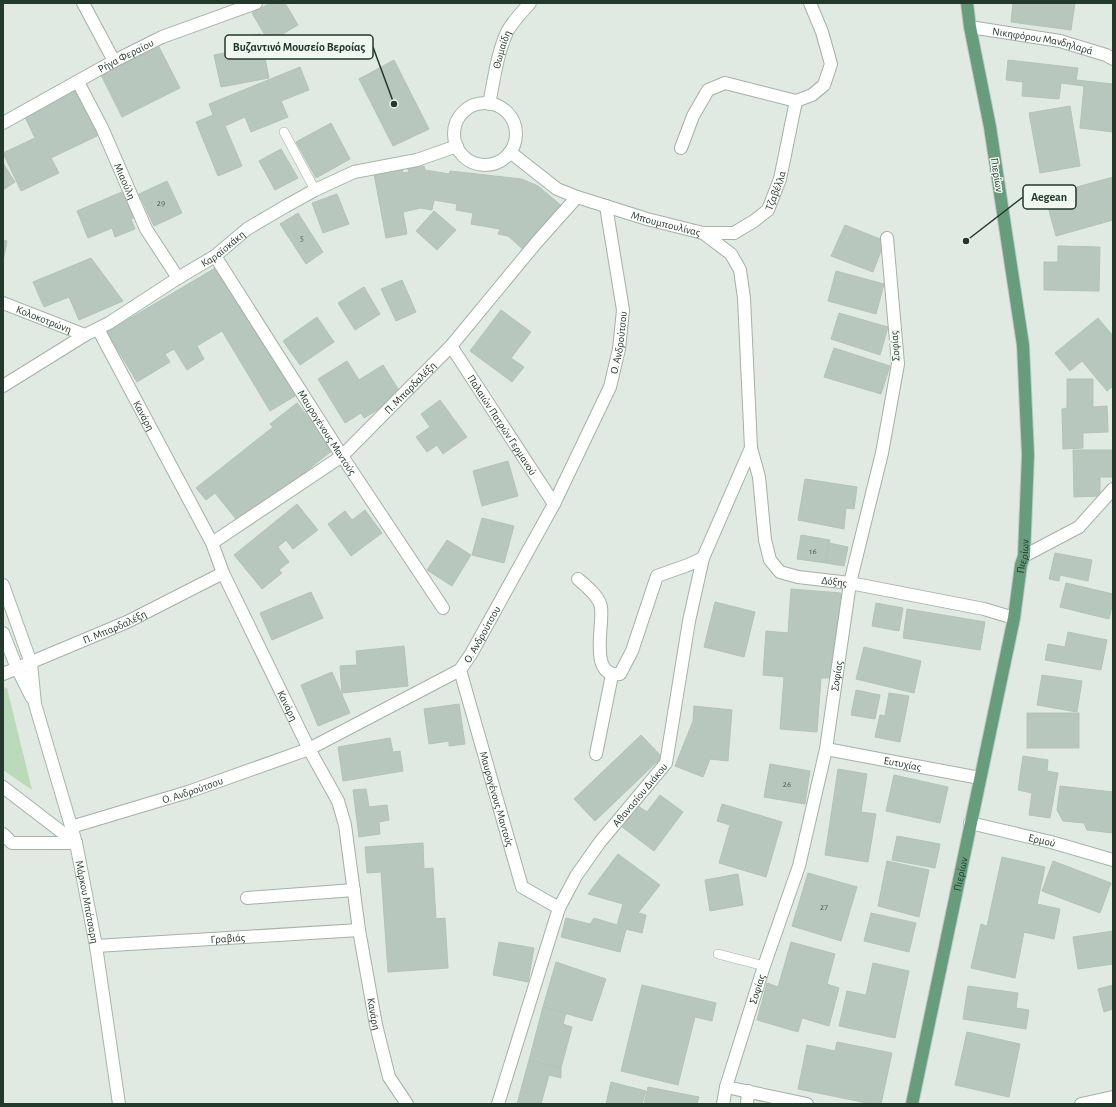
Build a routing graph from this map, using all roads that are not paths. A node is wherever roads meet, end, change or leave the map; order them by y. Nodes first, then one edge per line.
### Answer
1 (83, 3) edge
2 (256, 3) edge
3 (530, 3) edge
4 (810, 3) edge
5 (967, 3) edge
6 (970, 27) junction
7 (1113, 58) edge
8 (114, 61) junction
9 (78, 82) junction
10 (796, 101) junction
11 (489, 104) junction
12 (3, 123) edge
13 (284, 132) dead end
14 (457, 146) junction
15 (681, 148) dead end
16 (510, 152) junction
17 (315, 190) junction
18 (577, 197) junction
19 (606, 206) junction
20 (703, 233) junction
21 (887, 238) dead end
22 (215, 256) junction
23 (178, 278) junction
24 (3, 303) edge
25 (98, 329) junction
26 (85, 336) junction
27 (451, 346) junction
28 (3, 386) edge
29 (751, 448) junction
30 (342, 456) junction
31 (1113, 489) edge
32 (554, 504) junction
33 (212, 543) junction
34 (1024, 556) junction
35 (703, 558) junction
36 (223, 573) junction
37 (578, 579) dead end
38 (850, 583) junction
39 (3, 585) edge
40 (443, 608) dead end
41 (1014, 618) junction
42 (3, 633) edge
43 (31, 663) junction
44 (17, 668) junction
45 (460, 670) junction
46 (3, 674) edge
47 (612, 675) junction
48 (35, 704) junction
49 (309, 749) junction
50 (826, 749) junction
51 (596, 754) dead end
52 (980, 778) junction
53 (3, 787) edge
54 (970, 823) junction
55 (71, 827) junction
56 (3, 834) edge
57 (76, 843) junction
58 (1113, 860) edge
59 (354, 890) junction
60 (247, 898) dead end
61 (559, 908) junction
62 (359, 930) junction
63 (96, 946) junction
64 (718, 954) dead end
65 (764, 966) junction
66 (726, 1087) junction
67 (748, 1091) junction
68 (1113, 1097) edge
69 (119, 1104) edge
70 (407, 1104) edge
71 (498, 1104) edge
72 (723, 1104) edge
73 (747, 1104) edge
74 (807, 1104) edge
75 (912, 1104) edge
76 (1081, 1104) edge

1 - 8 street
2 - 8 street, Ρήγα Φεραίου
3 - 11 street, Θωμαίδη
4 - 10 street
5 - 6 main road, Πιερίων
6 - 7 street, Νικηφόρου Μανδηλαρά
6 - 34 main road, Πιερίων
8 - 9 street, Ρήγα Φεραίου
9 - 12 street, Ρήγα Φεραίου
9 - 23 street, Μιαούλη
10 - 15 street
10 - 20 street, Τζαβέλλα
11 - 14 street
11 - 16 street
13 - 17 lane
14 - 16 street
14 - 17 street, Καραϊσκάκη
16 - 18 street, Μπουμπουλίνας
17 - 22 street, Καραϊσκάκη
18 - 19 street, Μπουμπουλίνας
18 - 27 street, Π. Μπαρδαλέξη
19 - 20 street, Μπουμπουλίνας
19 - 32 street, Ο. Ανδρούτσου
20 - 29 street, Μπουμπουλίνας
21 - 38 street, Σοφίας
22 - 23 street, Καραϊσκάκη
22 - 30 street, Μαυρογένους Μαντούς
23 - 25 street, Καραϊσκάκη
24 - 26 street, Κολοκοτρώνη
25 - 26 street, Καραϊσκάκη
25 - 33 street, Κανάρη
26 - 28 street, Καραϊσκάκη
27 - 30 street, Π. Μπαρδαλέξη
27 - 32 street, Παλαιών Πατρών Γερμανού
29 - 35 street, Αθανασίου Διάκου
29 - 38 street, Δόξης
30 - 33 street, Π. Μπαρδαλέξη
30 - 40 street, Μαυρογένους Μαντούς
31 - 34 street
32 - 45 street, Ο. Ανδρούτσου
33 - 36 street, Κανάρη
34 - 41 main road, Πιερίων
35 - 47 street
35 - 61 street, Αθανασίου Διάκου
36 - 43 street, Π. Μπαρδαλέξη
36 - 49 street, Κανάρη
37 - 47 street
38 - 41 street, Δόξης
38 - 50 street, Σοφίας
39 - 43 street, Μάρκου Μπότσαρη
41 - 52 main road, Πιερίων
42 - 44 street, Μάρκου Μπότσαρη
43 - 44 street, Π. Μπαρδαλέξη
43 - 48 street, Μάρκου Μπότσαρη
44 - 46 street, Π. Μπαρδαλέξη
44 - 48 street, Μάρκου Μπότσαρη
45 - 49 street, Ο. Ανδρούτσου
45 - 61 street, Μαυρογένους Μαντούς
47 - 51 street
48 - 55 street, Μάρκου Μπότσαρη
49 - 55 street, Ο. Ανδρούτσου
49 - 59 street, Κανάρη
50 - 52 street, Ευτυχίας
50 - 65 street, Σοφίας
52 - 54 main road, Πιερίων
53 - 57 street
54 - 58 street, Ερμού
54 - 75 main road, Πιερίων
55 - 57 street, Μάρκου Μπότσαρη
56 - 57 street
57 - 63 street, Μάρκου Μπότσαρη
59 - 60 street
59 - 62 street, Κανάρη
61 - 71 street, Αθανασίου Διάκου
62 - 63 street, Γραβιάς
62 - 70 street, Κανάρη
63 - 69 street, Μάρκου Μπότσαρη
64 - 65 lane
65 - 66 street, Σοφίας
66 - 67 street
66 - 72 street, Σοφίας
67 - 73 street
67 - 74 street
68 - 76 street

